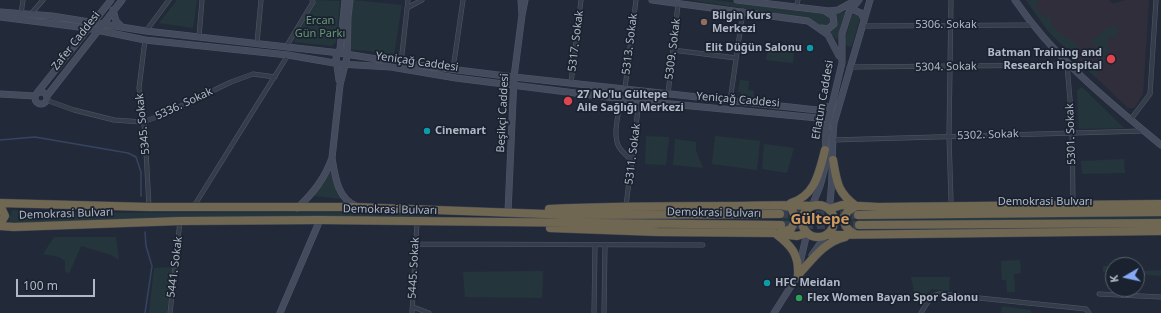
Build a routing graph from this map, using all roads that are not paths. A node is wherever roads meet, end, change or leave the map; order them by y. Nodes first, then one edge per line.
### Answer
1 (23, 0) edge
2 (43, 0) edge
3 (111, 0) edge
4 (122, 0) edge
5 (169, 0) edge
6 (202, 0) edge
7 (261, 0) edge
8 (312, 0) edge
9 (345, 0) edge
10 (350, 0) edge
11 (408, 0) edge
12 (422, 0) edge
13 (462, 0) edge
14 (521, 0) edge
15 (525, 0) edge
16 (581, 0) edge
17 (636, 0) edge
18 (652, 0) edge
19 (737, 0) edge
20 (798, 0) edge
21 (858, 0) edge
22 (870, 0) edge
23 (951, 0) edge
24 (1015, 0) edge
25 (1156, 0) edge
26 (768, 2) edge
27 (678, 4) junction
28 (407, 8) junction
29 (796, 8) junction
30 (849, 8) junction
31 (113, 10) junction
32 (743, 11) junction
33 (825, 11) junction
34 (0, 12) edge
35 (21, 14) junction
36 (30, 15) junction
37 (522, 15) junction
38 (0, 17) edge
39 (864, 18) junction
40 (92, 22) junction
41 (102, 24) junction
42 (950, 25) junction
43 (1032, 25) junction
44 (861, 26) junction
45 (123, 27) junction
46 (818, 27) junction
47 (87, 28) junction
48 (97, 31) junction
49 (146, 31) junction
50 (199, 37) junction
51 (145, 40) junction
52 (257, 43) junction
53 (834, 44) junction
54 (286, 47) junction
55 (841, 48) junction
56 (855, 48) junction
57 (673, 50) junction
58 (336, 53) junction
59 (288, 54) junction
60 (346, 55) junction
61 (736, 58) junction
62 (337, 62) junction
63 (345, 63) junction
64 (401, 63) junction
65 (842, 63) junction
66 (1067, 65) junction
67 (849, 67) junction
68 (950, 67) junction
69 (453, 69) junction
70 (274, 77) junction
71 (514, 77) junction
72 (571, 83) junction
73 (340, 85) junction
74 (514, 85) junction
75 (625, 88) junction
76 (0, 94) edge
77 (668, 94) junction
78 (36, 95) junction
79 (47, 98) junction
80 (621, 98) junction
81 (639, 101) junction
82 (730, 101) junction
83 (830, 106) junction
84 (1131, 119) junction
85 (142, 122) junction
86 (826, 130) junction
87 (1144, 131) junction
88 (1072, 132) junction
89 (949, 136) junction
90 (832, 140) junction
91 (1161, 145) edge
92 (825, 150) junction
93 (332, 158) junction
94 (833, 160) junction
95 (632, 161) junction
96 (950, 201) dead end
97 (0, 204) edge
98 (1073, 204) junction
99 (1161, 204) edge
100 (779, 205) junction
101 (194, 206) junction
102 (626, 206) junction
103 (812, 206) junction
104 (856, 206) junction
105 (149, 207) junction
106 (359, 207) junction
107 (297, 208) junction
108 (829, 209) junction
109 (508, 212) junction
110 (527, 212) junction
111 (1161, 212) edge
112 (780, 214) tunnel mouth
113 (858, 215) tunnel mouth
114 (320, 220) junction
115 (180, 221) junction
116 (417, 222) junction
117 (1161, 223) edge
118 (526, 224) junction
119 (0, 225) edge
120 (781, 225) tunnel mouth
121 (859, 225) tunnel mouth
122 (1161, 231) edge
123 (774, 233) junction
124 (807, 233) junction
125 (826, 235) junction
126 (858, 235) junction
127 (415, 244) junction
128 (595, 245) junction
129 (605, 245) junction
130 (703, 246) dead end
131 (798, 275) junction
132 (1099, 294) dead end
133 (1161, 297) edge
134 (412, 307) junction
135 (170, 313) edge
136 (280, 313) edge
137 (412, 313) edge
138 (429, 313) edge
139 (594, 313) edge
140 (604, 313) edge
141 (774, 313) edge
142 (921, 313) edge
143 (1089, 313) edge

1 - 35 street
2 - 36 street
3 - 40 street, Zafer Caddesi
4 - 31 street, Zafer Caddesi
5 - 49 street
6 - 50 street
7 - 52 street
8 - 54 street
9 - 58 street
10 - 60 street
11 - 28 street
12 - 28 street
13 - 69 street
14 - 37 street, Beşikçi Caddesi
15 - 37 street, Beşikçi Caddesi
16 - 72 street, 5317. Sokak
17 - 75 street, 5313. Sokak
18 - 27 street
19 - 26 street
20 - 29 street
21 - 30 street
22 - 39 street, Eflatun Caddesi
23 - 42 street
24 - 43 street
25 - 84 street
26 - 29 street
27 - 32 street
27 - 57 street, 5309. Sokak
28 - 64 street
29 - 33 street
30 - 33 street
30 - 39 street
30 - 55 street, Eflatun Caddesi
31 - 41 street, Zafer Caddesi
31 - 45 street
32 - 46 street
32 - 61 street
33 - 46 street
34 - 35 street, Yeniçağ Caddesi
35 - 36 street, Yeniçağ Caddesi
36 - 40 street, Yeniçağ Caddesi
37 - 71 street, Beşikçi Caddesi
38 - 47 street, Yeniçağ Caddesi
39 - 44 street, Eflatun Caddesi
40 - 41 street, Yeniçağ Caddesi
40 - 47 street, Zafer Caddesi
41 - 45 street, Yeniçağ Caddesi
41 - 48 street, Zafer Caddesi
42 - 43 street, 5306. Sokak
42 - 44 street, 5306. Sokak
42 - 68 street
43 - 66 street
44 - 56 street, Eflatun Caddesi
45 - 49 street, Yeniçağ Caddesi
46 - 53 street
47 - 48 street, Yeniçağ Caddesi
47 - 78 street, Zafer Caddesi
48 - 51 street, Yeniçağ Caddesi
48 - 79 street, Zafer Caddesi
49 - 50 street, Yeniçağ Caddesi
50 - 52 street, Yeniçağ Caddesi
51 - 59 street, Yeniçağ Caddesi
51 - 85 street, 5345. Sokak
52 - 54 street, Yeniçağ Caddesi
53 - 55 street
53 - 65 street
54 - 58 street, Yeniçağ Caddesi
55 - 56 street
55 - 65 street, Eflatun Caddesi
56 - 67 street, Eflatun Caddesi
57 - 61 street
57 - 77 street, 5309. Sokak
58 - 60 street, Yeniçağ Caddesi
58 - 62 street
59 - 62 street, Yeniçağ Caddesi
59 - 70 street
60 - 63 street
60 - 64 street, Yeniçağ Caddesi
61 - 82 street
62 - 63 street, Yeniçağ Caddesi
62 - 73 street
63 - 73 street
63 - 74 street, Yeniçağ Caddesi
64 - 69 street, Yeniçağ Caddesi
65 - 83 street, Eflatun Caddesi
66 - 68 street, 5304. Sokak
66 - 84 street
66 - 88 street, 5301. Sokak
67 - 68 street, 5304. Sokak
67 - 90 street, Eflatun Caddesi
68 - 89 street
69 - 71 street, Yeniçağ Caddesi
70 - 85 street, 5336. Sokak
70 - 101 street
71 - 72 street, Yeniçağ Caddesi
71 - 74 street, Beşikçi Caddesi
72 - 75 street, Yeniçağ Caddesi
73 - 93 street
74 - 80 street, Yeniçağ Caddesi
74 - 109 street, Beşikçi Caddesi
75 - 77 street, Yeniçağ Caddesi
76 - 78 street
77 - 82 street, Yeniçağ Caddesi
78 - 79 street
78 - 79 street
79 - 85 street, 5336. Sokak
80 - 81 street, Yeniçağ Caddesi
80 - 95 street
81 - 86 street, Yeniçağ Caddesi
81 - 95 street, 5311. Sokak
82 - 83 street, Yeniçağ Caddesi
83 - 86 street, Eflatun Caddesi
84 - 87 street
85 - 105 street, 5345. Sokak
86 - 92 street, Eflatun Caddesi
87 - 88 street, 5302. Sokak
87 - 91 street
88 - 89 street, 5302. Sokak
88 - 98 street, 5301. Sokak
89 - 90 street, 5302. Sokak
89 - 96 street
90 - 94 street, Eflatun Caddesi
92 - 100 highway
92 - 103 street, Eflatun Caddesi
93 - 106 street
93 - 107 street
94 - 104 highway
94 - 108 street, Eflatun Caddesi
95 - 102 street, 5311. Sokak
97 - 105 highway, Demokrasi Bulvarı
97 - 119 highway
98 - 99 highway
98 - 104 highway
100 - 102 highway
100 - 103 highway
100 - 123 highway
101 - 105 highway, Demokrasi Bulvarı
101 - 107 highway, Demokrasi Bulvarı
102 - 110 highway
103 - 108 highway
103 - 124 highway
104 - 108 highway
104 - 126 highway
106 - 107 highway, Demokrasi Bulvarı
106 - 109 highway, Demokrasi Bulvarı
108 - 125 highway
109 - 110 highway, Demokrasi Bulvarı
110 - 112 highway, Demokrasi Bulvarı
111 - 113 highway, Demokrasi Bulvarı
114 - 115 highway, Demokrasi Bulvarı
114 - 116 highway, Demokrasi Bulvarı
114 - 136 street
115 - 119 highway, Demokrasi Bulvarı
115 - 135 street, 5441. Sokak
116 - 118 highway, Demokrasi Bulvarı
116 - 127 street, 5445. Sokak
117 - 121 highway, Demokrasi Bulvarı
118 - 120 highway, Demokrasi Bulvarı
118 - 123 highway
122 - 126 highway
123 - 124 highway
123 - 131 highway
124 - 125 highway
124 - 131 street
125 - 126 highway
125 - 131 street
126 - 131 highway
127 - 128 street
127 - 134 street, 5445. Sokak
128 - 129 street
128 - 139 street
129 - 130 street
129 - 140 street
131 - 141 street
132 - 133 street
134 - 137 street, 5445. Sokak
134 - 138 street
142 - 143 street

